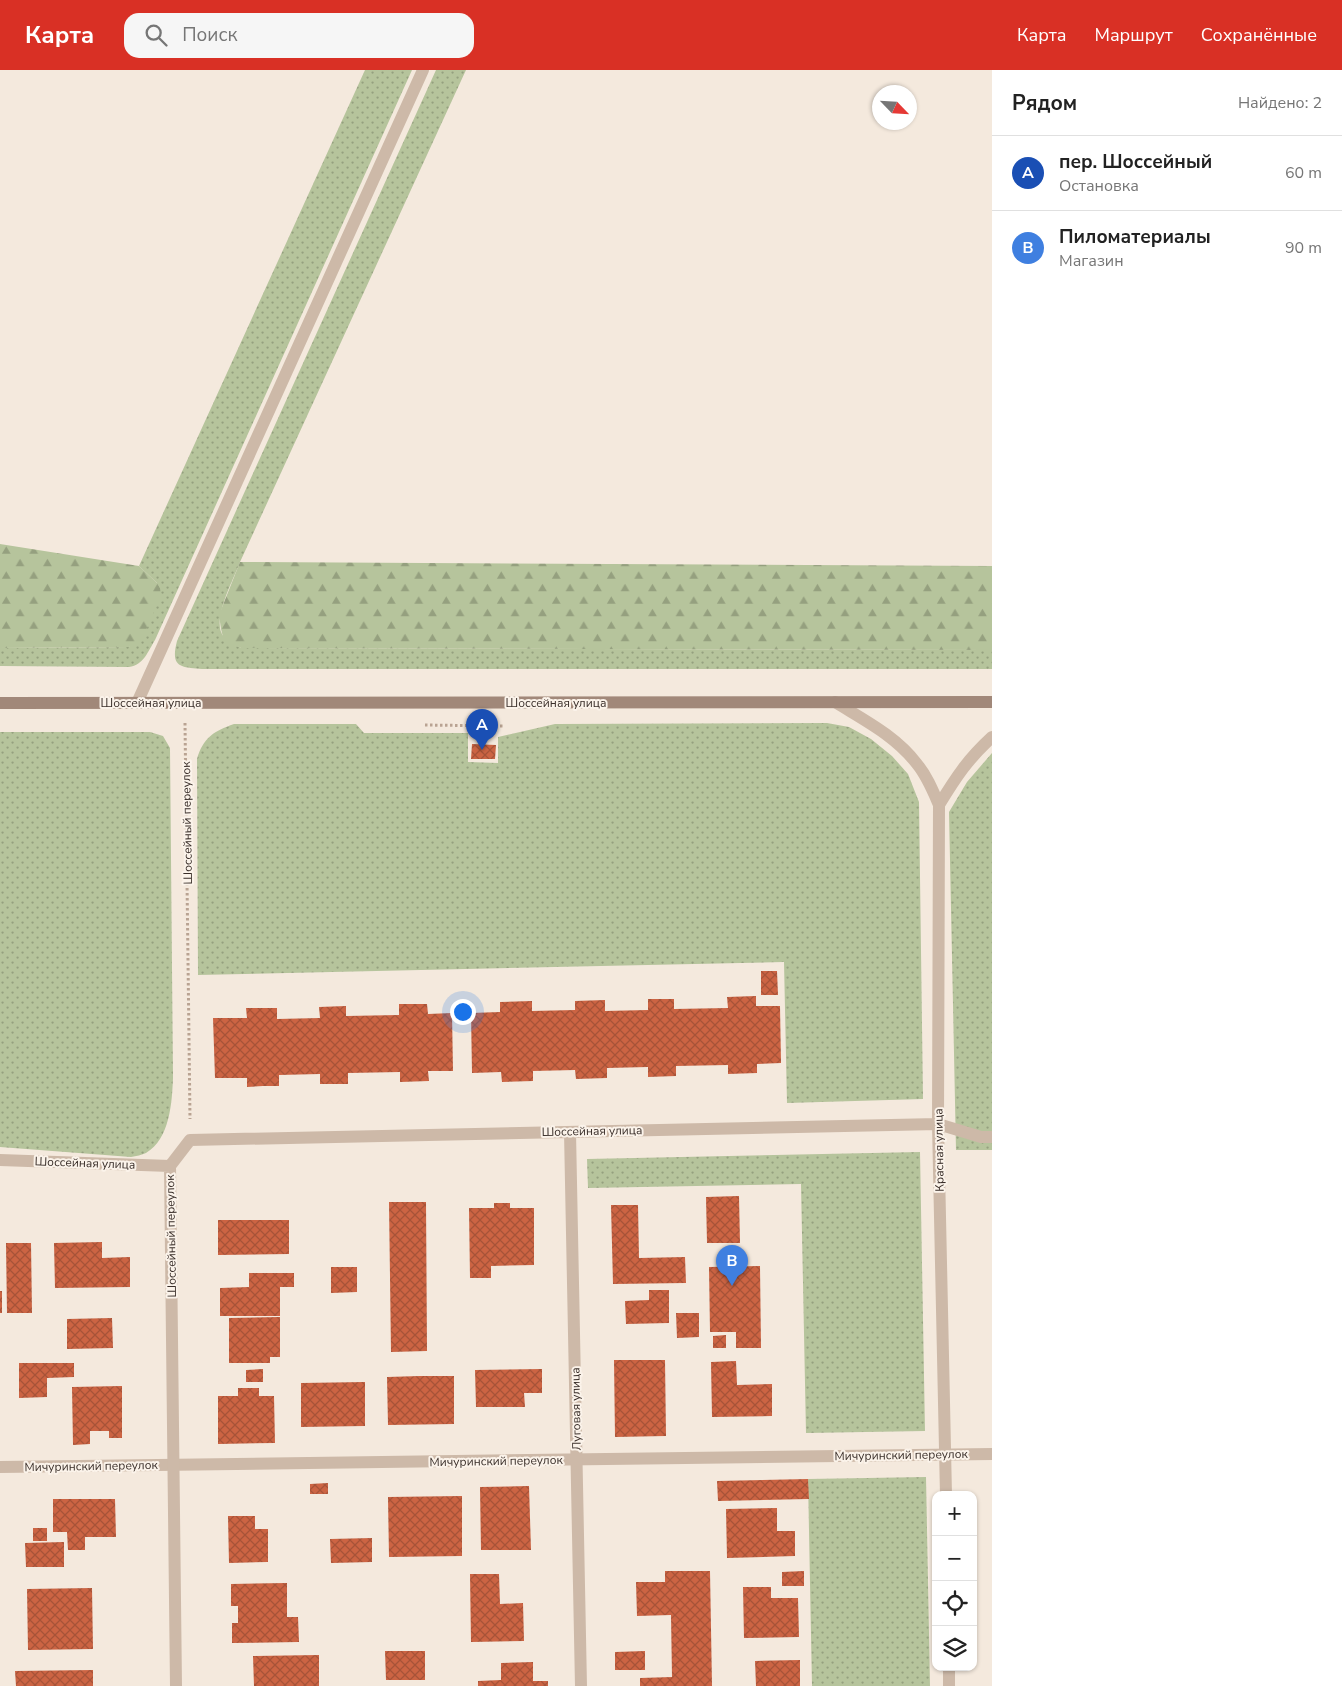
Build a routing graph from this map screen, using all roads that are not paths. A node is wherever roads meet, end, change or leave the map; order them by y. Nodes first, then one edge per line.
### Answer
1 (423, 70) edge
2 (835, 702) junction
3 (992, 702) edge
4 (0, 703) edge
5 (137, 704) junction
6 (992, 737) edge
7 (939, 805) junction
8 (938, 1124) junction
9 (570, 1132) junction
10 (992, 1137) edge
11 (190, 1140) joint
12 (0, 1160) edge
13 (170, 1166) junction
14 (945, 1454) junction
15 (992, 1454) edge
16 (577, 1460) junction
17 (173, 1465) junction
18 (0, 1467) edge
19 (946, 1491) edge
20 (949, 1671) edge
21 (176, 1686) edge
22 (581, 1686) edge
23 (949, 1686) edge

1 - 5 street
2 - 3 main road, Шоссейная улица
2 - 5 main road, Шоссейная улица
2 - 7 street
4 - 5 main road, Шоссейная улица
6 - 7 street
7 - 8 street, Красная улица
8 - 9 street, Шоссейная улица
8 - 10 street, Шоссейная улица
8 - 14 street, Красная улица
9 - 11 street, Шоссейная улица
9 - 16 street, Луговая улица
11 - 13 street, Шоссейный переулок
12 - 13 street, Шоссейная улица
13 - 17 street, Шоссейный переулок
14 - 15 street, Мичуринский переулок
14 - 16 street, Мичуринский переулок
14 - 19 street, Красная улица
16 - 17 street, Мичуринский переулок
16 - 22 street, Луговая улица
17 - 18 street, Мичуринский переулок
17 - 21 street, Шоссейный переулок
20 - 23 street

